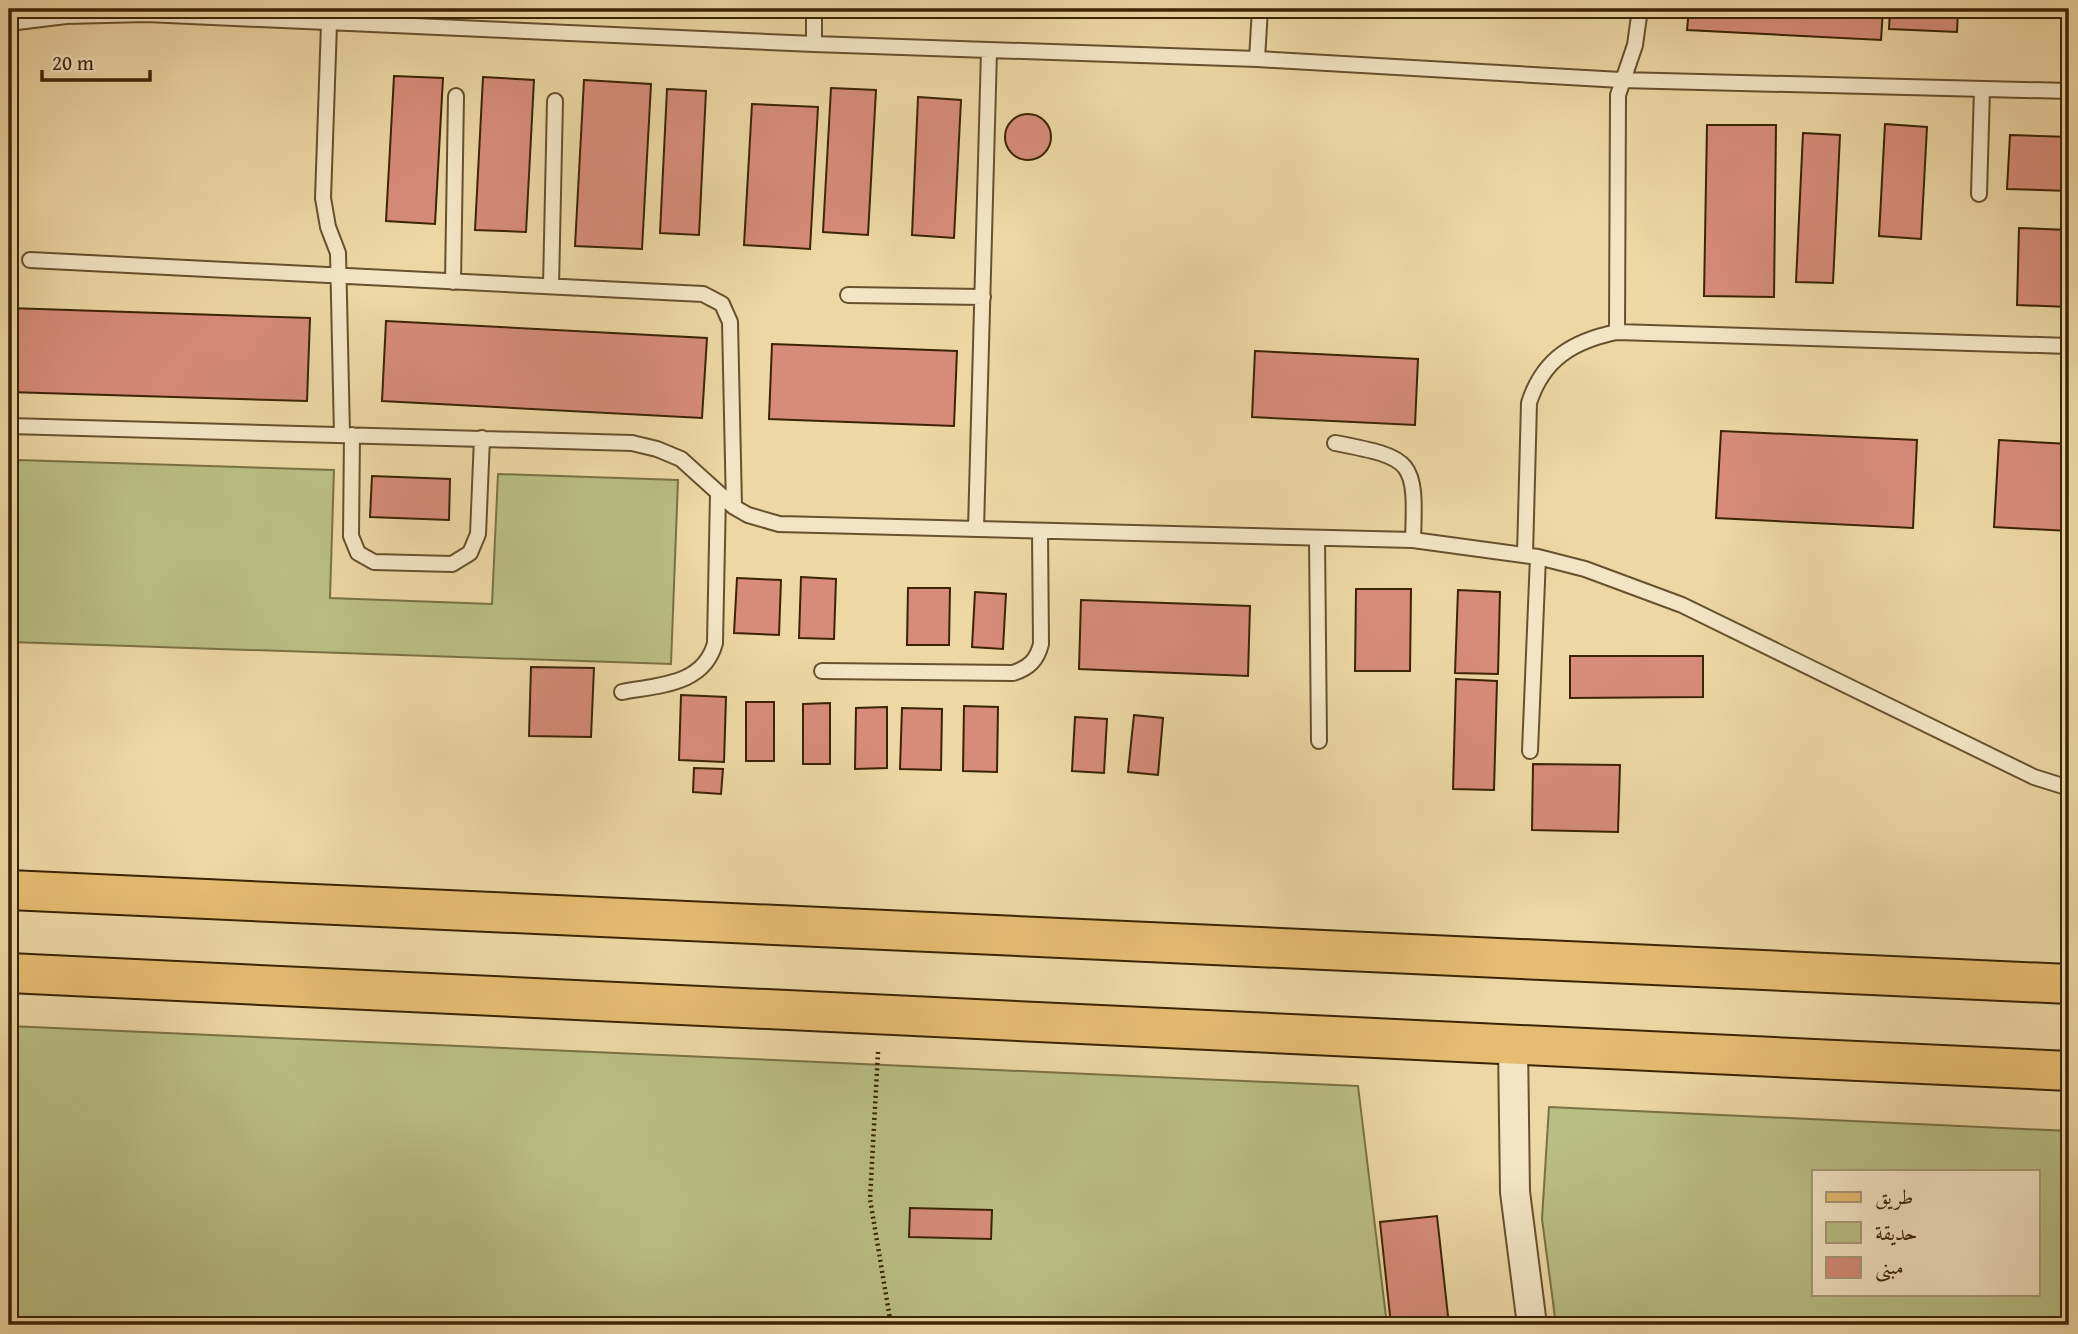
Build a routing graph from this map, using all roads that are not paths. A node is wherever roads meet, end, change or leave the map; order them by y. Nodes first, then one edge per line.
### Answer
1 (814, 9) edge
2 (1259, 9) edge
3 (1640, 9) edge
4 (146, 11) edge
5 (9, 23) edge
6 (329, 24) junction
7 (814, 44) junction
8 (989, 51) junction
9 (1257, 59) junction
10 (1622, 80) junction
11 (1982, 89) junction
12 (2069, 91) edge
13 (456, 96) dead end
14 (555, 101) dead end
15 (1979, 194) dead end
16 (30, 260) dead end
17 (339, 276) junction
18 (453, 282) junction
19 (551, 286) junction
20 (848, 295) dead end
21 (983, 297) junction
22 (1617, 332) junction
23 (2069, 346) edge
24 (9, 426) edge
25 (347, 434) junction
26 (482, 438) junction
27 (1335, 443) dead end
28 (718, 494) junction
29 (734, 507) junction
30 (976, 529) junction
31 (1040, 531) junction
32 (1317, 538) junction
33 (1413, 540) junction
34 (1531, 556) junction
35 (822, 671) dead end
36 (622, 692) dead end
37 (1319, 741) dead end
38 (1530, 751) dead end
39 (2069, 788) edge
40 (9, 890) edge
41 (9, 973) edge
42 (2069, 984) edge
43 (1513, 1045) junction
44 (2069, 1071) edge
45 (1532, 1325) edge

1 - 7 lane
2 - 9 lane
3 - 10 lane
4 - 5 lane
4 - 6 lane
6 - 7 lane
6 - 17 lane
7 - 8 lane
8 - 9 lane
8 - 21 lane
9 - 10 lane
10 - 11 lane
10 - 22 lane
11 - 12 lane
11 - 15 lane
13 - 18 lane
14 - 19 lane
16 - 17 lane
17 - 18 lane
17 - 25 lane
18 - 19 lane
19 - 29 lane
20 - 21 lane
21 - 30 lane
22 - 23 lane
22 - 34 lane
24 - 25 lane
25 - 26 lane
25 - 26 lane
26 - 28 lane
27 - 33 lane
28 - 29 lane
28 - 36 lane
29 - 30 lane
30 - 31 lane
31 - 32 lane
31 - 35 lane
32 - 33 lane
32 - 37 lane
33 - 34 lane
34 - 38 lane
34 - 39 lane
40 - 42 main road
41 - 43 main road
43 - 44 main road
43 - 45 street

